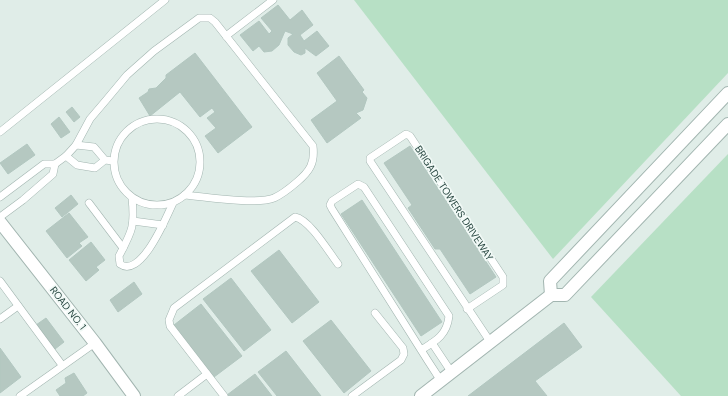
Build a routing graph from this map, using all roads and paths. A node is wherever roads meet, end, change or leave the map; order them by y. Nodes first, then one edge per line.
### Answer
1 (165, 0) edge
2 (273, 0) edge
3 (226, 36) junction
4 (728, 93) edge
5 (728, 124) edge
6 (0, 132) edge
7 (76, 146) junction
8 (66, 156) junction
9 (105, 160) junction
10 (113, 161) junction
11 (55, 164) junction
12 (0, 196) edge
13 (185, 196) junction
14 (132, 198) junction
15 (89, 203) dead end
16 (173, 203) junction
17 (0, 217) edge
18 (0, 222) edge
19 (133, 222) junction
20 (163, 225) junction
21 (123, 248) junction
22 (338, 264) dead end
23 (0, 282) edge
24 (551, 295) junction
25 (18, 306) junction
26 (468, 309) junction
27 (375, 313) dead end
28 (0, 319) edge
29 (95, 343) junction
30 (432, 343) junction
31 (491, 343) junction
32 (421, 350) junction
33 (62, 365) junction
34 (452, 372) junction
35 (207, 374) junction
36 (441, 381) junction
37 (20, 396) edge
38 (134, 396) edge
39 (178, 396) edge
40 (224, 396) edge
41 (352, 396) edge
42 (421, 396) edge

1 - 6 lane
2 - 3 lane
3 - 7 lane
3 - 13 lane
4 - 24 street
5 - 24 street
7 - 8 lane
7 - 9 lane
8 - 9 lane
8 - 11 lane
9 - 10 lane
10 - 13 lane
10 - 14 lane
11 - 12 lane
11 - 17 lane
13 - 16 lane
14 - 16 lane
14 - 19 lane
15 - 21 lane
16 - 20 lane
18 - 29 street, ROAD NO. 1
19 - 20 lane
19 - 21 lane
20 - 21 lane
22 - 35 lane
23 - 25 lane
24 - 31 street
25 - 28 lane
25 - 33 lane
26 - 26 lane, BRIGADE TOWERS DRIVEWAY
26 - 31 lane, BRIGADE TOWERS DRIVEWAY
27 - 41 lane
29 - 33 lane
29 - 38 street, ROAD NO. 1
30 - 32 lane
30 - 32 lane
30 - 34 lane
31 - 34 street
32 - 36 lane
33 - 37 lane
34 - 36 street
35 - 39 lane
35 - 40 lane
36 - 42 street

